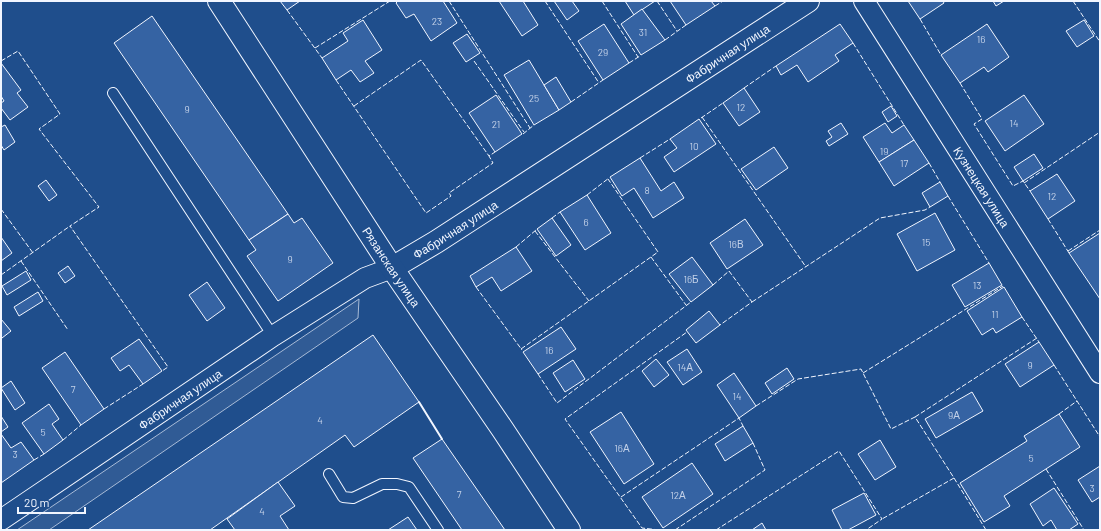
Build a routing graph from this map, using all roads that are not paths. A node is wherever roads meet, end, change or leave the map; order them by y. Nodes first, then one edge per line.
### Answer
1 (218, 1) edge
2 (808, 1) edge
3 (864, 1) edge
4 (113, 93) dead end
5 (392, 268) junction
6 (273, 336) junction
7 (1100, 373) edge
8 (329, 474) dead end
9 (1, 520) edge
10 (438, 530) edge
11 (569, 530) edge

1 - 5 main road, Рязанская улица
2 - 5 main road, Фабричная улица
3 - 7 street, Кузнецкая улица
4 - 6 lane
5 - 6 street, Фабричная улица
5 - 11 main road, Рязанская улица
6 - 9 street, Фабричная улица
8 - 10 lane

